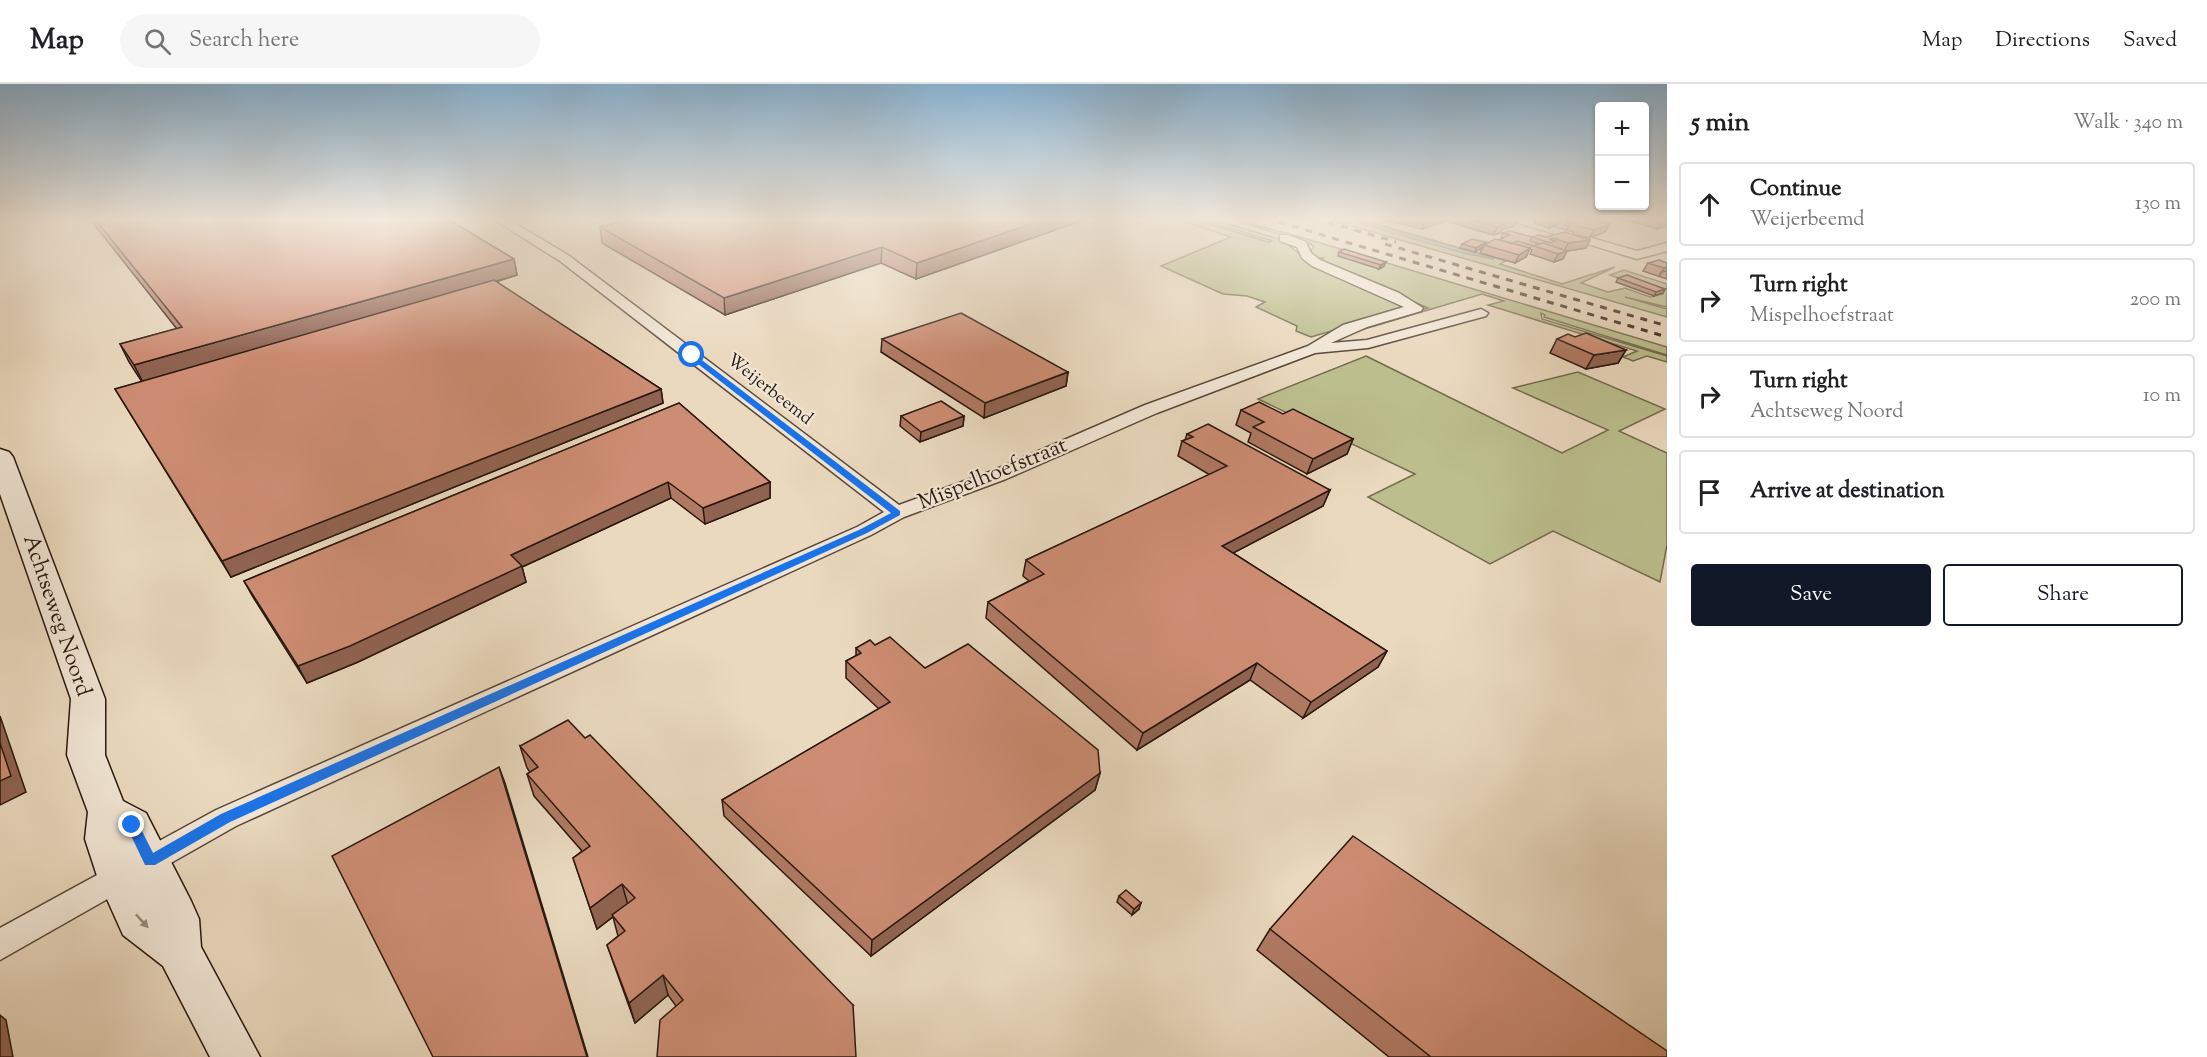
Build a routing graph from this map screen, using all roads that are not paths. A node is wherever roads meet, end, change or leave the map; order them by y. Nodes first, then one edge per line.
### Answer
1 (571, 263) edge
2 (1317, 263) edge
3 (1481, 313) dead end
4 (1313, 350) junction
5 (0, 457) edge
6 (897, 513) junction
7 (135, 870) junction
8 (0, 945) edge
9 (236, 1057) edge

1 - 6 street, Weijerbeemd
2 - 4 street, Mispelhoefstraat
3 - 4 street, Mispelhoefstraat
4 - 6 street, Mispelhoefstraat
5 - 7 street, Achtseweg Noord
6 - 7 street, Mispelhoefstraat
7 - 8 street, Mispelhoefstraat
7 - 9 street, Achtseweg Noord

